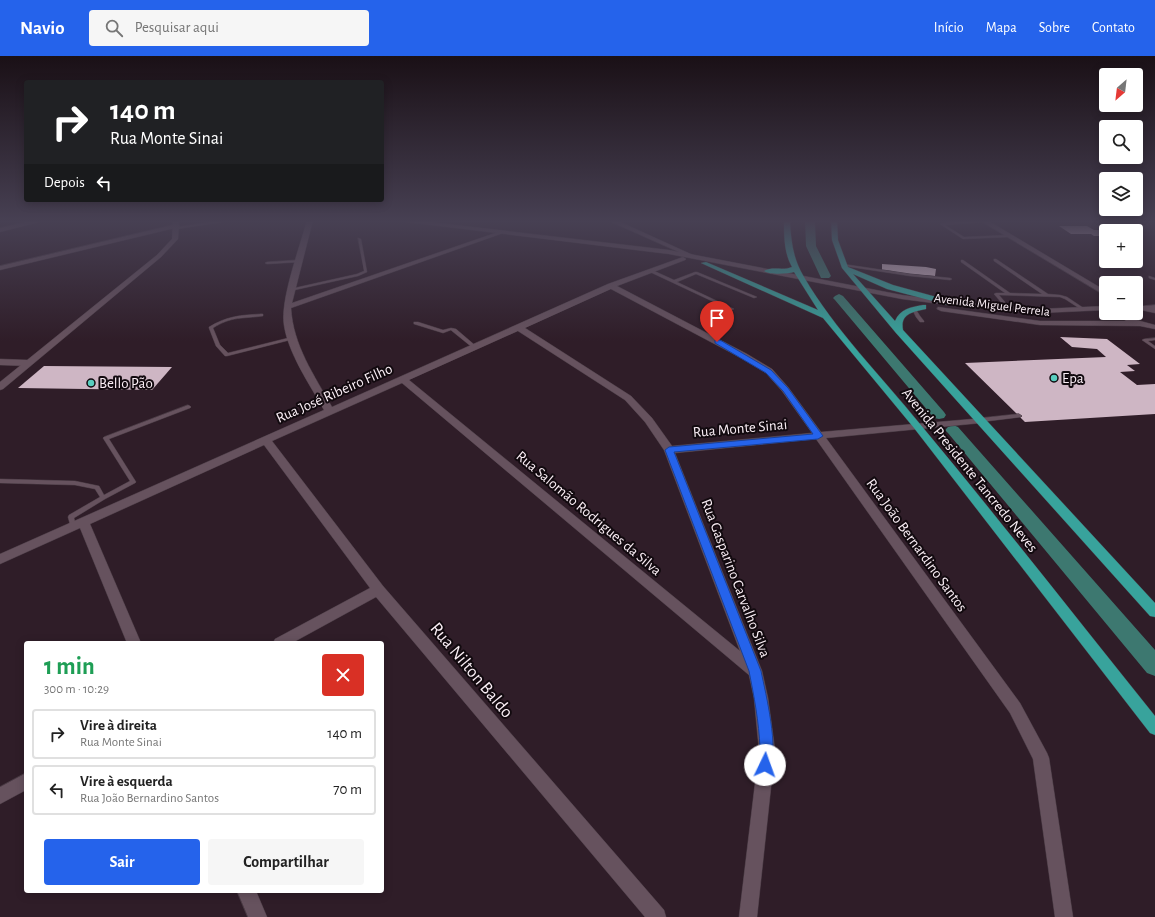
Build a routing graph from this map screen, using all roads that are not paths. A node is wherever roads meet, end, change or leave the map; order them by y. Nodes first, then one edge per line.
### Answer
1 (32, 260) edge
2 (154, 260) edge
3 (364, 260) edge
4 (421, 260) edge
5 (680, 260) edge
6 (689, 260) edge
7 (713, 260) edge
8 (793, 260) edge
9 (842, 260) edge
10 (995, 260) dead end
11 (1049, 260) edge
12 (299, 261) joint
13 (962, 261) dead end
14 (267, 263) dead end
15 (704, 263) junction
16 (844, 266) junction
17 (0, 268) edge
18 (796, 268) junction
19 (651, 271) junction
20 (768, 271) junction
21 (1150, 277) dead end
22 (950, 279) dead end
23 (1155, 279) edge
24 (802, 280) junction
25 (675, 281) junction
26 (611, 286) junction
27 (863, 289) junction
28 (291, 290) junction
29 (1099, 290) edge
30 (1010, 295) junction
31 (1046, 295) junction
32 (870, 296) junction
33 (755, 297) dead end
34 (948, 303) junction
35 (286, 307) junction
36 (923, 307) junction
37 (1143, 307) edge
38 (1155, 307) edge
39 (1008, 308) junction
40 (1099, 308) edge
41 (1143, 308) edge
42 (732, 309) dead end
43 (914, 309) junction
44 (1083, 309) junction
45 (1040, 311) junction
46 (1155, 311) edge
47 (261, 315) dead end
48 (826, 316) junction
49 (1129, 320) edge
50 (922, 321) dead end
51 (416, 323) dead end
52 (1040, 323) junction
53 (1138, 324) junction
54 (518, 327) junction
55 (1155, 327) edge
56 (899, 331) junction
57 (292, 338) junction
58 (1155, 339) edge
59 (475, 347) junction
60 (1155, 348) edge
61 (0, 362) edge
62 (28, 363) junction
63 (403, 379) junction
64 (0, 387) edge
65 (188, 408) dead end
66 (330, 412) junction
67 (1017, 417) dead end
68 (981, 420) junction
69 (921, 425) junction
70 (818, 436) junction
71 (266, 440) junction
72 (669, 450) junction
73 (0, 481) edge
74 (103, 498) junction
75 (78, 524) junction
76 (0, 559) edge
77 (378, 590) junction
78 (1155, 612) edge
79 (133, 641) edge
80 (284, 641) edge
81 (755, 671) junction
82 (1155, 728) edge
83 (24, 783) edge
84 (0, 796) edge
85 (247, 893) edge
86 (258, 917) edge
87 (657, 917) edge
88 (748, 917) edge
89 (1064, 917) edge

1 - 17 street
2 - 62 street
3 - 28 lane
4 - 35 street
5 - 19 street, Rua José Ribeiro Filho
6 - 15 street
7 - 20 street
8 - 18 main road, Avenida Presidente Tancredo Neves
9 - 16 main road
10 - 31 lane
11 - 29 street
12 - 14 lane
12 - 28 street
13 - 30 lane
15 - 24 street
15 - 48 main road
16 - 22 lane
16 - 27 main road
16 - 34 main road
18 - 20 main road
18 - 24 main road, Avenida Presidente Tancredo Neves
19 - 25 lane
19 - 26 street, Rua José Ribeiro Filho
20 - 24 street
21 - 23 lane
24 - 27 street, Avenida Miguel Perrela
24 - 32 street, Avenida Miguel Perrela
24 - 48 main road, Avenida Presidente Tancredo Neves
25 - 33 lane
25 - 42 lane
26 - 54 street, Rua José Ribeiro Filho
26 - 70 street, Rua João Bernardino Santos
27 - 32 main road
27 - 34 street, Avenida Miguel Perrela
28 - 35 street
30 - 31 lane
30 - 39 lane
31 - 44 lane
32 - 36 street, Avenida Miguel Perrela
32 - 56 main road
34 - 39 street, Avenida Miguel Perrela
35 - 57 street
36 - 43 main road
36 - 52 street, Avenida Miguel Perrela
37 - 38 street
39 - 45 street, Avenida Miguel Perrela
40 - 44 street, Avenida Miguel Perrela
41 - 46 street
43 - 50 lane
43 - 56 main road
44 - 45 street, Avenida Miguel Perrela
45 - 52 street
47 - 57 lane
48 - 69 main road, Avenida Presidente Tancredo Neves
49 - 53 street
51 - 59 lane
52 - 53 street, Avenida Miguel Perrela
53 - 55 street
54 - 59 street, Rua José Ribeiro Filho
54 - 72 street, Rua Gasparino Carvalho Silva
56 - 68 main road
57 - 66 street
58 - 60 lane
59 - 63 street, Rua José Ribeiro Filho
61 - 62 street
62 - 64 street
63 - 66 street, Rua José Ribeiro Filho
63 - 81 street, Rua Salomão Rodrigues da Silva
65 - 74 lane
66 - 71 street, Rua José Ribeiro Filho
67 - 68 lane
68 - 69 street, Rua Monte Sinai
68 - 78 main road
69 - 70 street, Rua Monte Sinai
69 - 82 main road, Avenida Presidente Tancredo Neves
70 - 72 street, Rua Monte Sinai
70 - 89 street, Rua João Bernardino Santos
71 - 75 street, Rua José Ribeiro Filho
71 - 77 street, Rua Nilton Baldo
72 - 81 street, Rua Gasparino Carvalho Silva
73 - 74 lane
74 - 75 lane
75 - 76 street, Rua José Ribeiro Filho
75 - 79 street
77 - 80 street
77 - 87 street, Rua Nilton Baldo
81 - 88 street, Rua Gasparino Carvalho Silva
83 - 84 street
85 - 86 street

